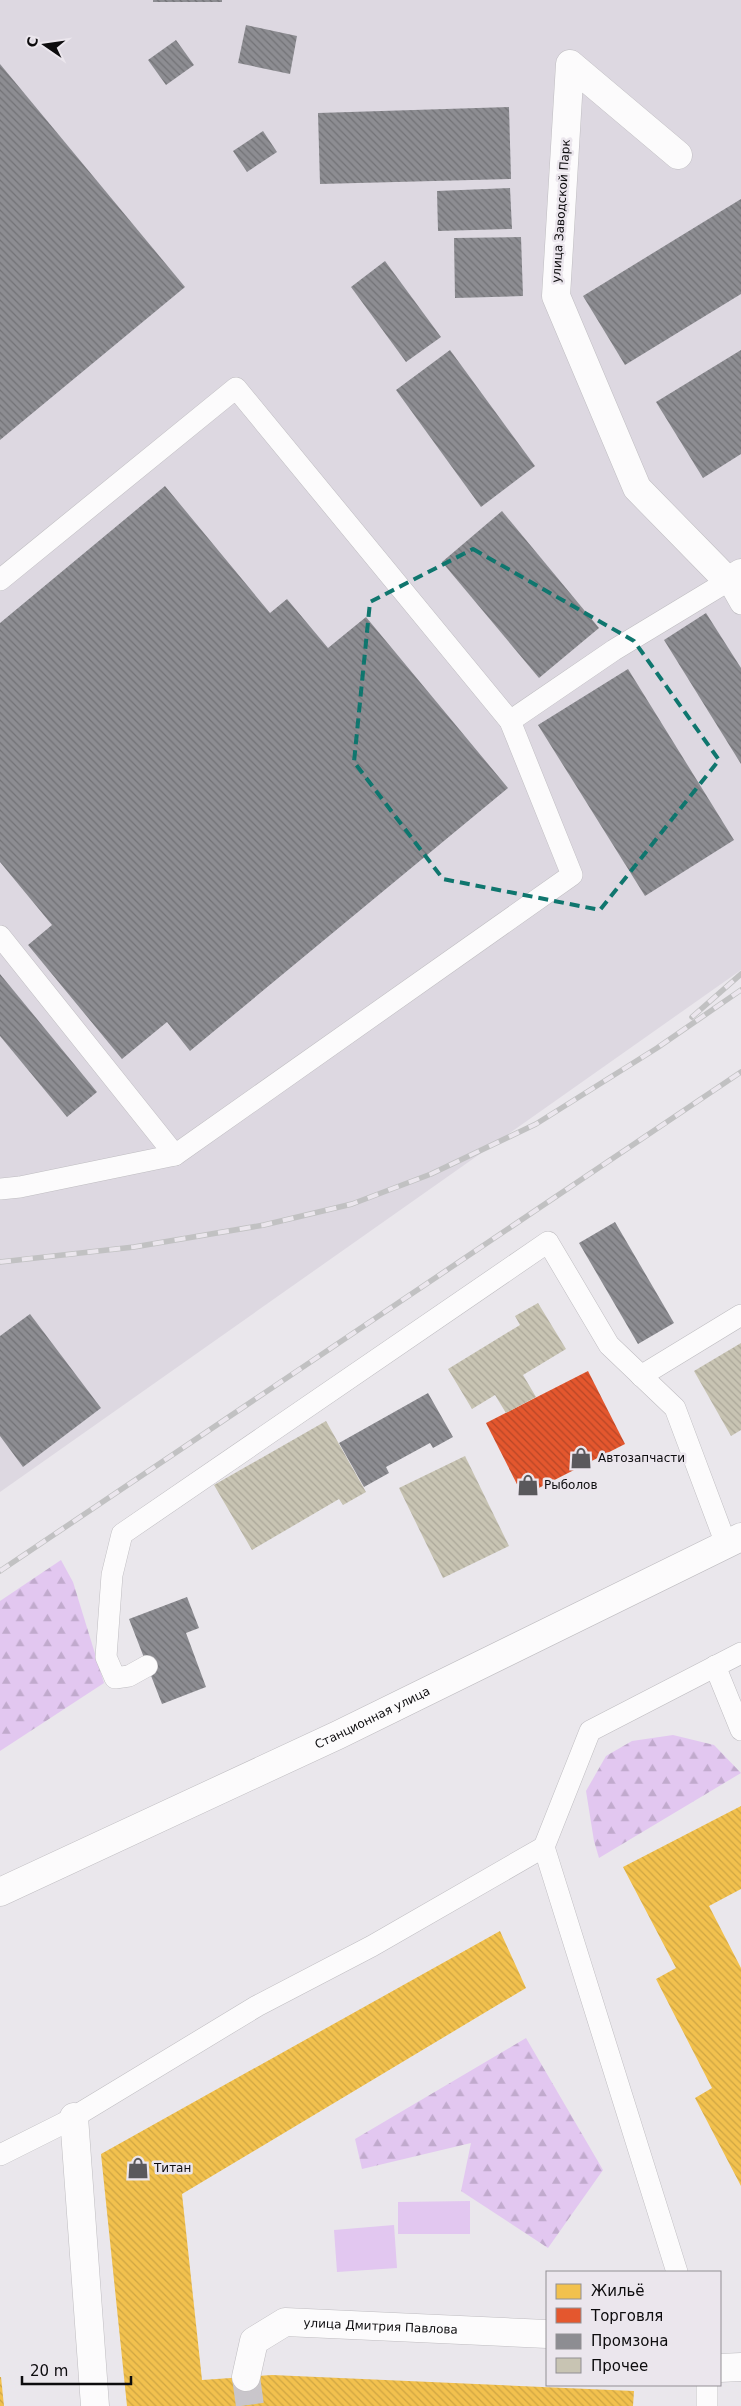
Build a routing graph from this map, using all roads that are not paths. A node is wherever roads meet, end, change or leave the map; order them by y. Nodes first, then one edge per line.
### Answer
1 (678, 155) dead end
2 (0, 580) edge
3 (737, 586) edge
4 (510, 721) junction
5 (0, 936) edge
6 (175, 1155) junction
7 (0, 1189) edge
8 (741, 1316) edge
9 (641, 1376) junction
10 (734, 1540) edge
11 (741, 1653) edge
12 (147, 1666) dead end
13 (715, 1666) junction
14 (741, 1730) edge
15 (544, 1847) junction
16 (0, 1892) edge
17 (74, 2117) junction
18 (0, 2156) edge
19 (677, 2271) edge
20 (546, 2334) edge
21 (741, 2367) edge
22 (721, 2368) edge
23 (246, 2377) tunnel mouth
24 (707, 2386) edge
25 (95, 2406) edge
26 (707, 2406) edge

1 - 3 street, улица Заводской Парк
2 - 4 lane
3 - 4 lane
4 - 6 lane
5 - 6 lane
6 - 7 lane
8 - 9 lane
9 - 10 lane
9 - 12 lane
10 - 16 street, Станционная улица
11 - 13 lane
13 - 14 lane
13 - 15 lane
15 - 17 lane
15 - 19 lane
17 - 18 lane
17 - 25 street
20 - 23 street, улица Дмитрия Павлова
21 - 22 street
24 - 26 lane

